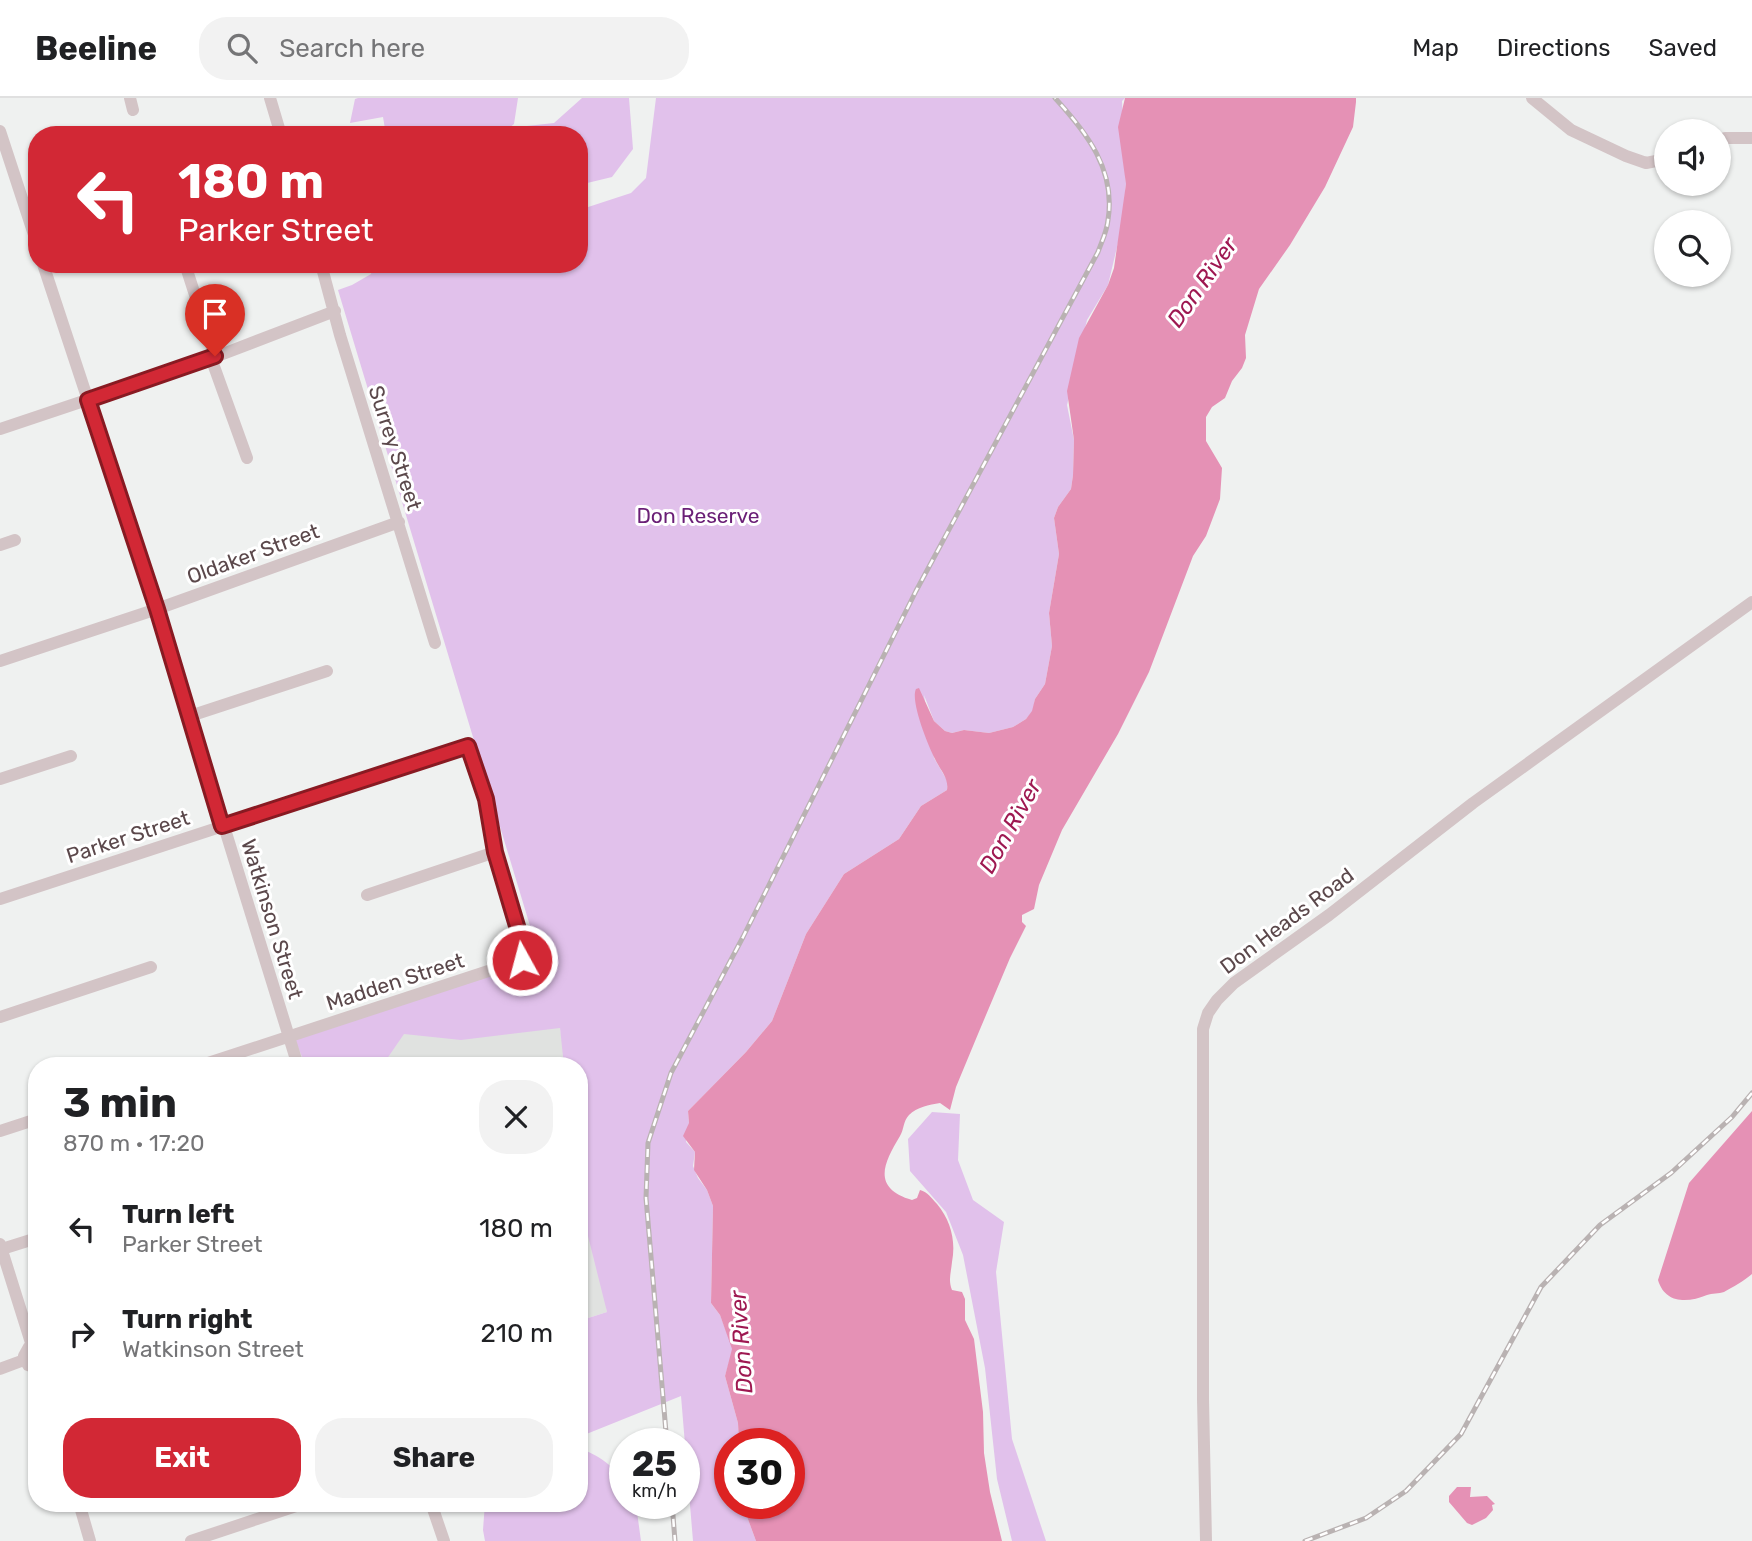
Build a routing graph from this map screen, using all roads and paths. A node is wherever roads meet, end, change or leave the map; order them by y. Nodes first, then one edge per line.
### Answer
1 (270, 98) edge
2 (1532, 98) edge
3 (278, 126) edge
4 (0, 131) edge
5 (1731, 138) edge
6 (1752, 138) edge
7 (1654, 161) edge
8 (28, 217) edge
9 (46, 273) edge
10 (188, 273) edge
11 (324, 273) edge
12 (335, 311) junction
13 (213, 357) junction
14 (88, 400) junction
15 (0, 429) edge
16 (247, 458) dead end
17 (399, 522) junction
18 (15, 540) dead end
19 (0, 545) edge
20 (1752, 602) edge
21 (157, 609) junction
22 (435, 643) dead end
23 (0, 662) edge
24 (327, 671) dead end
25 (190, 716) junction
26 (71, 756) dead end
27 (0, 779) edge
28 (222, 826) junction
29 (495, 852) junction
30 (367, 895) dead end
31 (0, 900) edge
32 (151, 967) dead end
33 (0, 1017) edge
34 (288, 1036) junction
35 (226, 1057) edge
36 (295, 1057) edge
37 (28, 1122) edge
38 (0, 1131) edge
39 (28, 1240) edge
40 (1, 1247) edge
41 (28, 1327) edge
42 (28, 1350) edge
43 (24, 1360) junction
44 (28, 1365) edge
45 (0, 1369) edge
46 (82, 1512) edge
47 (278, 1512) edge
48 (434, 1512) edge
49 (90, 1541) edge
50 (191, 1541) edge
51 (444, 1541) edge
52 (1206, 1541) edge

1 - 3 street
2 - 7 street
4 - 8 street
5 - 6 street
9 - 14 street, Watkinson Street
10 - 13 street
11 - 12 street, Surrey Street
12 - 13 street
12 - 17 street, Surrey Street
13 - 14 street
13 - 16 street
14 - 15 street
14 - 21 street, Watkinson Street
17 - 21 street, Oldaker Street
17 - 22 street, Surrey Street
18 - 19 street
20 - 52 street, Don Heads Road
21 - 23 street, Oldaker Street
21 - 25 street, Watkinson Street
24 - 25 street
25 - 28 street, Watkinson Street
26 - 27 street
28 - 29 street, Parker Street
28 - 31 street, Parker Street
28 - 34 street, Watkinson Street
29 - 30 street
29 - 34 street, Madden Street
32 - 33 street
34 - 35 street, Madden Street
34 - 36 street, Watkinson Street
37 - 38 street
39 - 40 street
40 - 41 street
42 - 43 street
43 - 44 street
43 - 45 street
46 - 49 street
47 - 50 street
48 - 51 street

